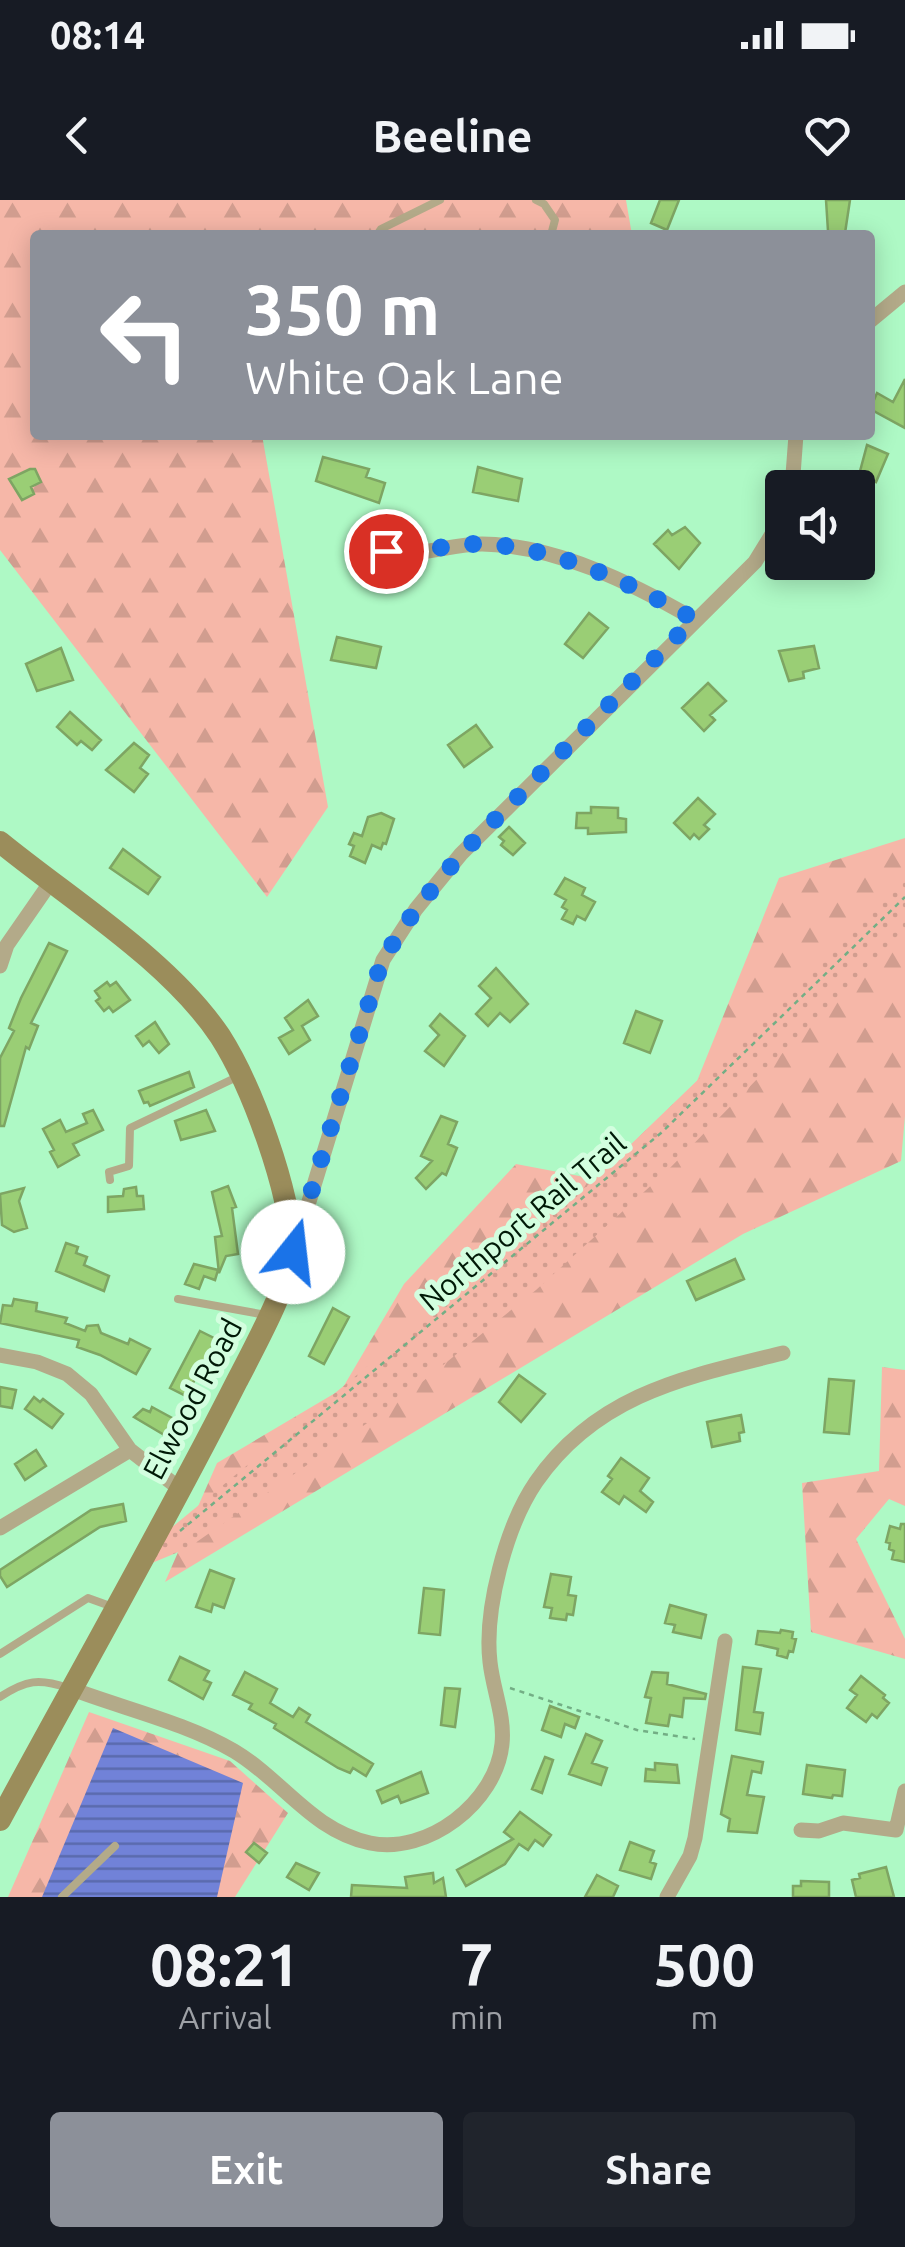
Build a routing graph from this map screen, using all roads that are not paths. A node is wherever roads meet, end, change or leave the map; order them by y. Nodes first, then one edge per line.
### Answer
1 (440, 200) edge
2 (536, 200) edge
3 (380, 230) edge
4 (552, 230) edge
5 (905, 292) edge
6 (875, 318) edge
7 (796, 440) edge
8 (793, 470) edge
9 (765, 546) edge
10 (366, 548) dead end
11 (694, 619) junction
12 (0, 842) edge
13 (50, 882) junction
14 (0, 966) edge
15 (241, 1075) junction
16 (110, 1180) dead end
17 (293, 1252) junction
18 (178, 1299) dead end
19 (270, 1316) junction
20 (783, 1353) dead end
21 (0, 1356) edge
22 (130, 1450) junction
23 (180, 1488) junction
24 (2, 1526) edge
25 (118, 1609) junction
26 (725, 1641) dead end
27 (0, 1654) edge
28 (72, 1690) junction
29 (0, 1697) edge
30 (905, 1791) edge
31 (0, 1820) edge
32 (802, 1830) dead end
33 (114, 1846) dead end
34 (62, 1897) edge
35 (667, 1897) edge

1 - 3 lane
2 - 4 lane
5 - 6 street
7 - 8 street
9 - 11 street
10 - 11 street
11 - 17 street
12 - 13 main road
13 - 14 street
13 - 15 main road
15 - 16 lane
15 - 17 main road
17 - 19 main road, Elwood Road
18 - 19 lane
19 - 23 main road, Elwood Road
20 - 28 street
21 - 22 street
22 - 23 street
22 - 24 street
23 - 25 main road, Elwood Road
25 - 27 lane
25 - 28 main road, Elwood Road
26 - 35 street
28 - 29 lane
28 - 31 main road, Elwood Road
30 - 32 street
33 - 34 lane

